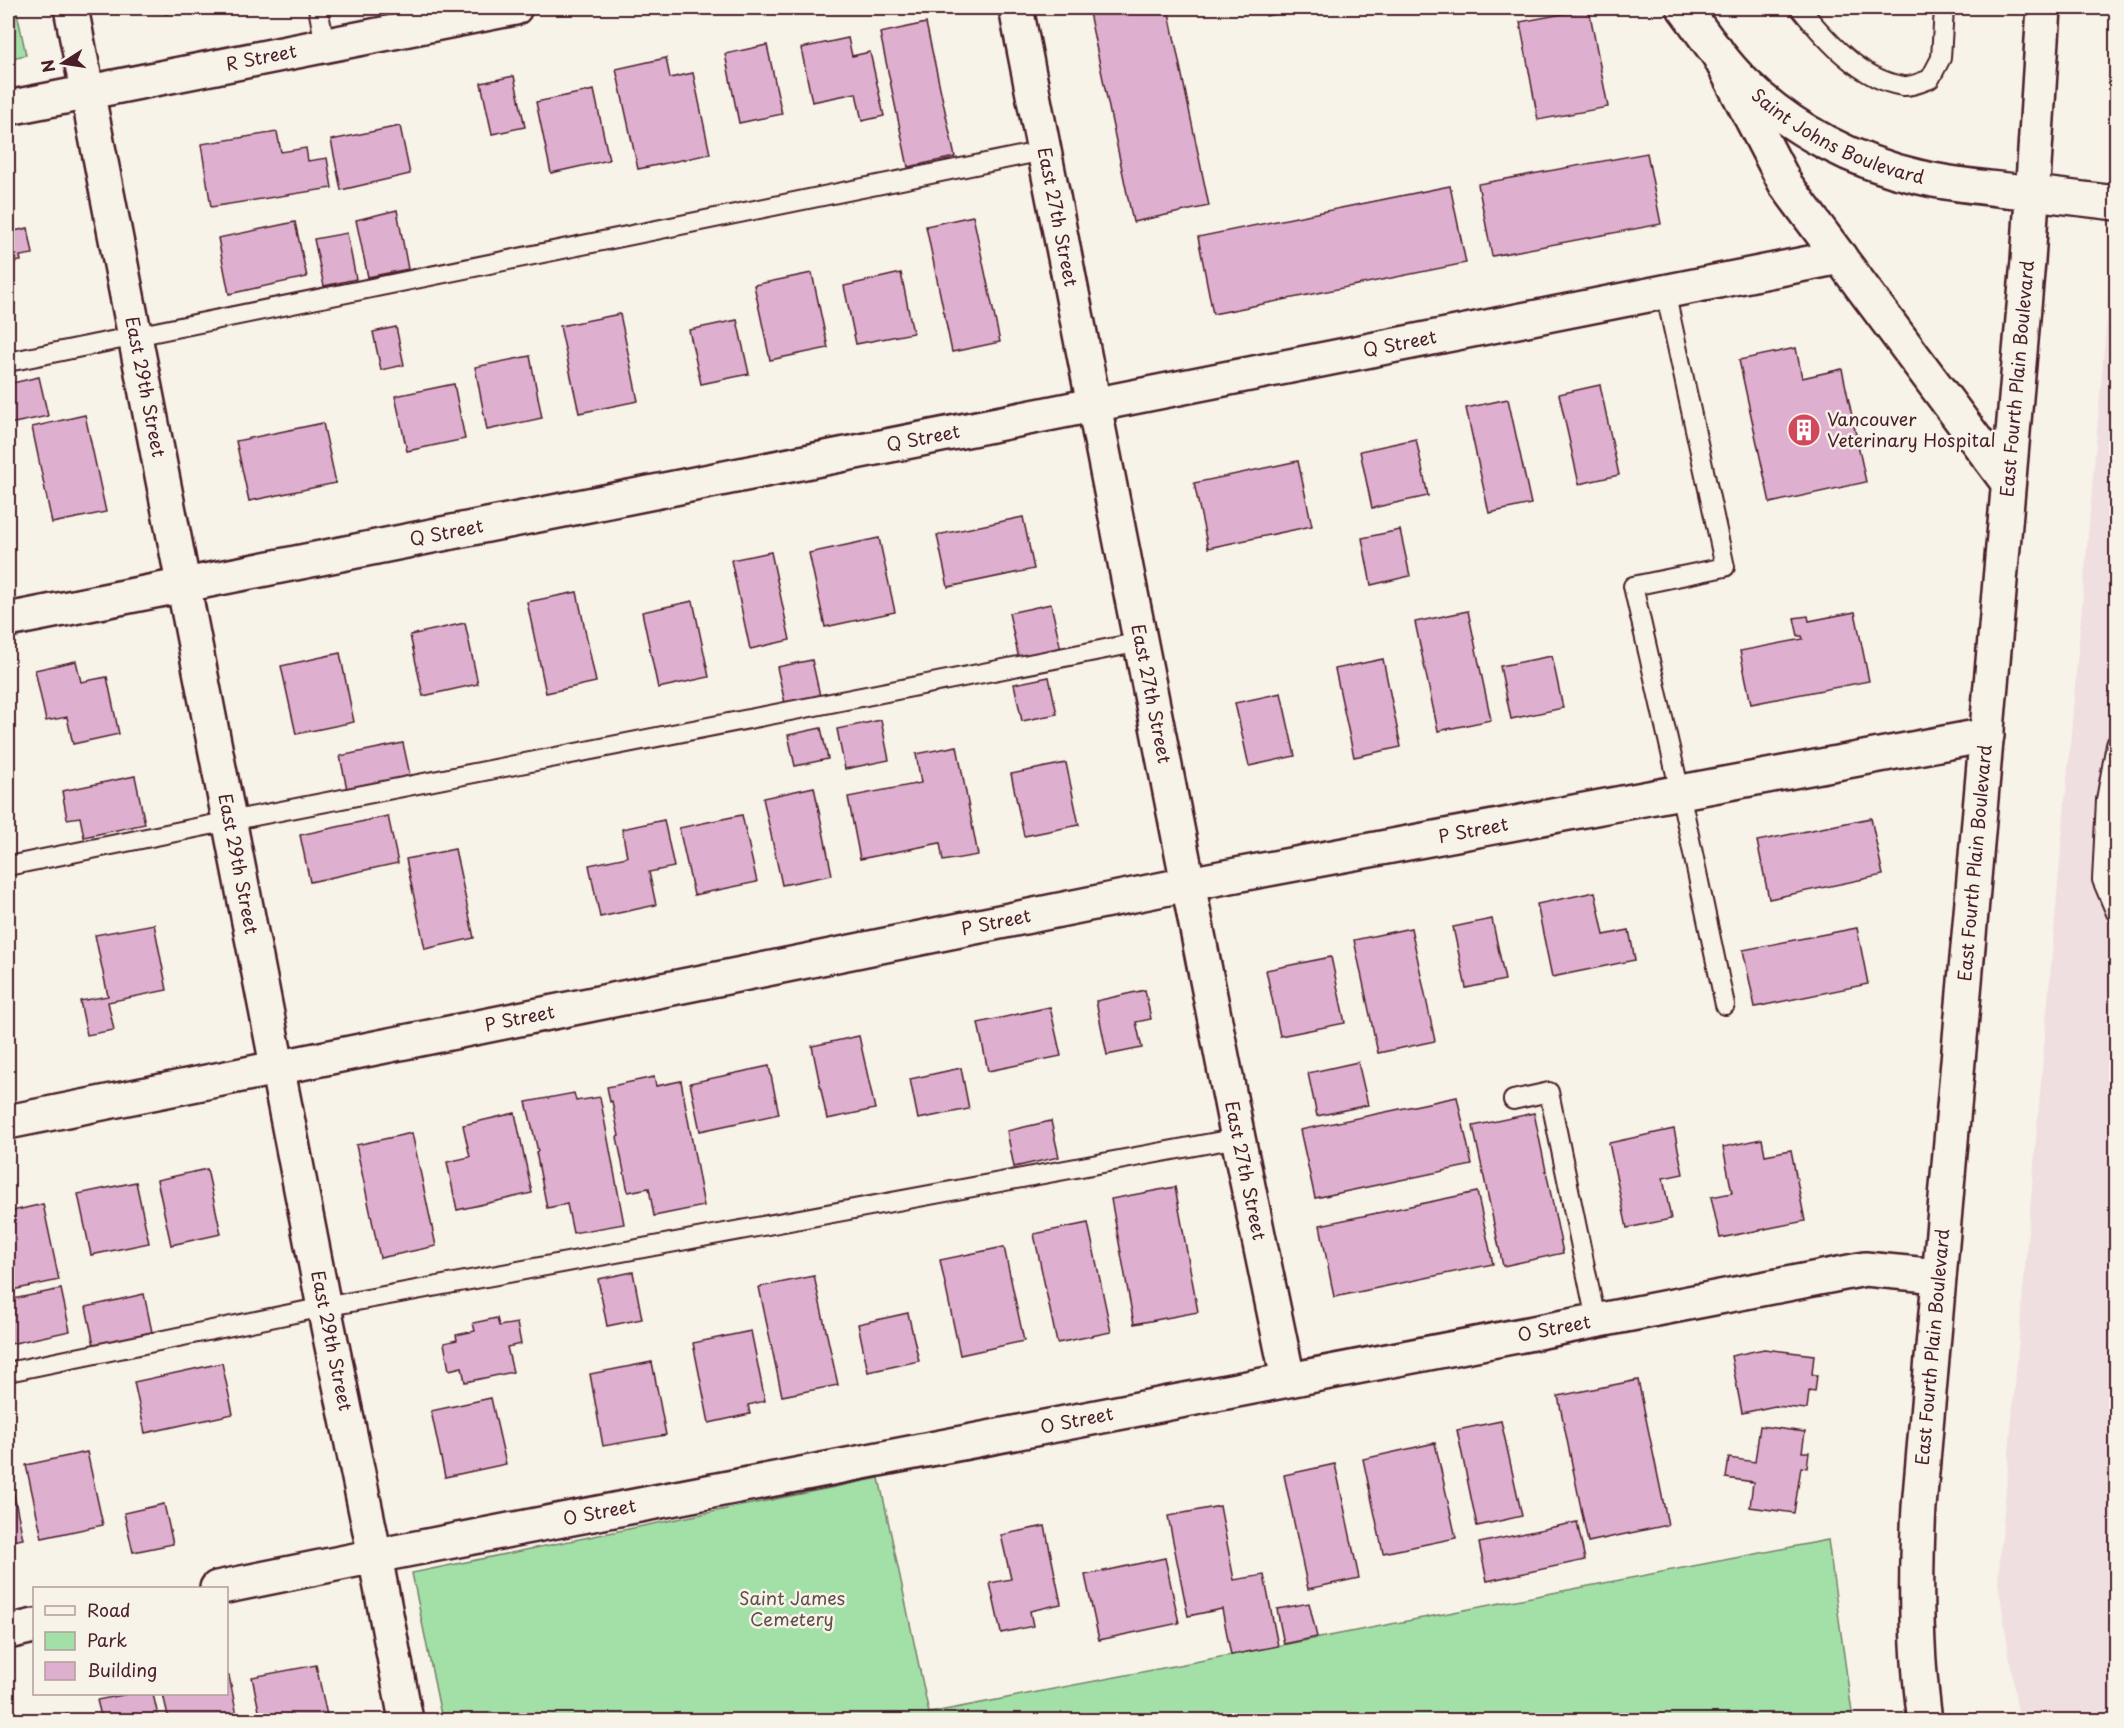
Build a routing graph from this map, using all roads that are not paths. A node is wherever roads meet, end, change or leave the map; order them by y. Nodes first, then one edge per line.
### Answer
1 (71, 8) edge
2 (318, 8) edge
3 (515, 8) edge
4 (1016, 8) edge
5 (1684, 8) edge
6 (1800, 8) edge
7 (1944, 8) edge
8 (2044, 8) edge
9 (325, 45) junction
10 (1716, 50) junction
11 (87, 92) junction
12 (8, 108) edge
13 (1044, 151) junction
14 (2033, 193) junction
15 (2116, 203) edge
16 (1840, 257) junction
17 (1665, 291) junction
18 (135, 336) junction
19 (8, 362) edge
20 (1094, 404) junction
21 (2008, 483) junction
22 (183, 585) junction
23 (8, 620) edge
24 (1141, 642) junction
25 (1987, 735) junction
26 (2116, 744) edge
27 (2114, 774) edge
28 (1680, 792) junction
29 (230, 821) junction
30 (8, 866) edge
31 (1188, 884) junction
32 (2116, 913) edge
33 (1725, 1005) dead end
34 (278, 1068) junction
35 (1513, 1100) dead end
36 (8, 1122) edge
37 (1238, 1138) junction
38 (1939, 1276) junction
39 (324, 1307) junction
40 (1596, 1320) junction
41 (8, 1372) edge
42 (1288, 1379) junction
43 (375, 1556) junction
44 (222, 1587) edge
45 (33, 1626) edge
46 (8, 1632) edge
47 (406, 1720) edge
48 (1925, 1720) edge

1 - 11 street, East 29th Street
2 - 9 lane
3 - 9 street, R Street
4 - 13 street, East 27th Street
5 - 10 street, Saint Johns Boulevard
6 - 7 lane
8 - 14 street, East Fourth Plain Boulevard
9 - 11 street, R Street
10 - 14 street, Saint Johns Boulevard
10 - 16 street
11 - 12 street, R Street
11 - 18 street, East 29th Street
13 - 18 lane
13 - 20 street, East 27th Street
14 - 15 street, Saint Johns Boulevard
14 - 21 street, East Fourth Plain Boulevard
16 - 17 street, Q Street
16 - 21 street
17 - 20 street, Q Street
17 - 28 lane
18 - 19 lane
18 - 22 street, East 29th Street
20 - 22 street, Q Street
20 - 24 street, East 27th Street
21 - 25 street, East Fourth Plain Boulevard
22 - 23 street, Q Street
22 - 29 street, East 29th Street
24 - 29 lane
24 - 31 street, East 27th Street
25 - 28 street, P Street
25 - 38 street, East Fourth Plain Boulevard
26 - 27 lane
27 - 32 lane
28 - 31 street, P Street
28 - 33 lane
29 - 30 lane
29 - 34 street, East 29th Street
31 - 34 street, P Street
31 - 37 street, East 27th Street
34 - 36 street, P Street
34 - 39 street, East 29th Street
35 - 40 lane
37 - 39 lane
37 - 42 street, East 27th Street
38 - 40 street, O Street
38 - 48 street, East Fourth Plain Boulevard
39 - 41 lane
39 - 43 street, East 29th Street
40 - 42 street, O Street
42 - 43 street, O Street
43 - 44 street, O Street
43 - 47 street, East 29th Street
45 - 46 street

